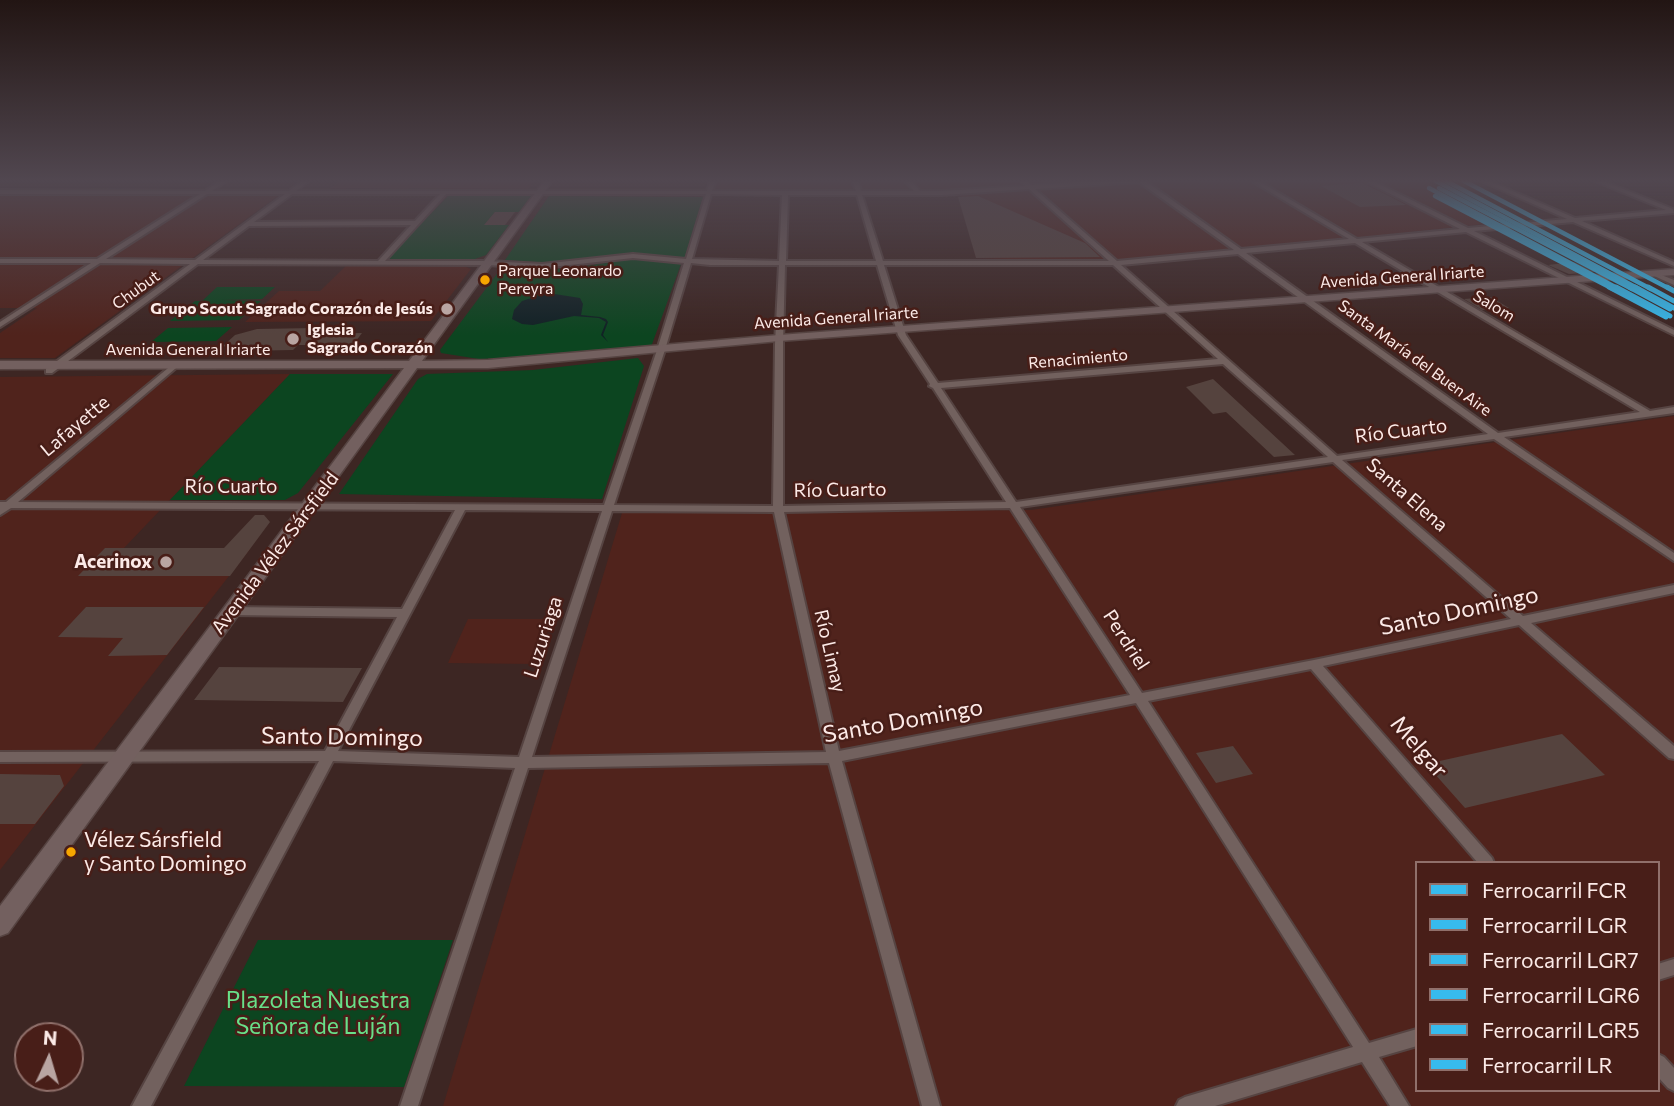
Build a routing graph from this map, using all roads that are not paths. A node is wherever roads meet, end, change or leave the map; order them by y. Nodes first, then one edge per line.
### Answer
1 (145, 232) edge
2 (238, 232) edge
3 (408, 232) edge
4 (510, 232) edge
5 (697, 232) edge
6 (783, 232) edge
7 (871, 232) edge
8 (1080, 232) edge
9 (1212, 232) edge
10 (1342, 232) edge
11 (1461, 232) edge
12 (1469, 232) edge
13 (1600, 232) edge
14 (1358, 241) junction
15 (1241, 252) junction
16 (0, 261) edge
17 (100, 261) junction
18 (688, 261) junction
19 (197, 262) junction
20 (380, 262) junction
21 (487, 263) junction
22 (782, 263) junction
23 (880, 263) junction
24 (1116, 263) junction
25 (1674, 264) edge
26 (1673, 279) edge
27 (1568, 280) junction
28 (1582, 287) junction
29 (1444, 293) junction
30 (1312, 301) junction
31 (1170, 312) junction
32 (1, 324) edge
33 (900, 332) junction
34 (1674, 334) edge
35 (779, 341) junction
36 (426, 347) junction
37 (660, 350) junction
38 (1225, 361) junction
39 (528, 362) junction
40 (0, 365) edge
41 (53, 368) junction
42 (169, 369) junction
43 (410, 369) junction
44 (0, 371) edge
45 (933, 386) junction
46 (1674, 410) edge
47 (1649, 414) junction
48 (1499, 437) junction
49 (1334, 458) junction
50 (4, 505) edge
51 (311, 505) junction
52 (1014, 505) junction
53 (462, 507) junction
54 (606, 507) junction
55 (778, 509) junction
56 (0, 512) edge
57 (1674, 558) edge
58 (1674, 589) edge
59 (231, 611) junction
60 (405, 613) junction
61 (1520, 619) junction
62 (1314, 664) junction
63 (1139, 698) junction
64 (1674, 754) edge
65 (123, 756) junction
66 (330, 756) junction
67 (0, 757) edge
68 (834, 757) junction
69 (524, 764) junction
70 (1485, 861) edge
71 (0, 925) edge
72 (1415, 1038) edge
73 (1363, 1051) junction
74 (1660, 1065) edge
75 (1674, 1082) edge
76 (141, 1106) edge
77 (409, 1106) edge
78 (930, 1106) edge
79 (1185, 1106) edge
80 (1400, 1106) edge

1 - 17 street
2 - 19 street, Chubut
3 - 20 street
4 - 21 main road, Avenida Vélez Sársfield
5 - 18 street, Luzuriaga
6 - 22 street, Río Limay
7 - 23 street, Perdriel
8 - 24 street, Santa Elena
9 - 15 street, Santa María del Buen Aire
10 - 14 street, Salom
11 - 14 street
12 - 27 street
13 - 25 street
14 - 15 street
14 - 29 street, Salom
15 - 24 street
15 - 30 street, Santa María del Buen Aire
16 - 17 street
17 - 19 street
17 - 32 street
18 - 21 street
18 - 22 street
18 - 37 street, Luzuriaga
19 - 20 street
19 - 41 street, Chubut
20 - 21 street
21 - 36 main road, Avenida Vélez Sársfield
22 - 23 street
22 - 35 street, Río Limay
23 - 24 street
23 - 33 street, Perdriel
24 - 31 street, Santa Elena
26 - 27 main road, Avenida General Iriarte
26 - 28 main road, Avenida General Iriarte
27 - 28 street
27 - 29 main road, Avenida General Iriarte
28 - 29 main road, Avenida General Iriarte
28 - 34 street
29 - 30 main road, Avenida General Iriarte
29 - 47 street, Salom
30 - 31 main road, Avenida General Iriarte
30 - 48 street, Santa María del Buen Aire
31 - 33 main road, Avenida General Iriarte
31 - 38 street, Santa Elena
33 - 35 main road, Avenida General Iriarte
33 - 45 street, Perdriel
35 - 37 main road, Avenida General Iriarte
35 - 55 street, Río Limay
36 - 39 main road
36 - 43 main road, Avenida Vélez Sársfield
37 - 39 main road, Avenida General Iriarte
37 - 43 main road, Avenida General Iriarte
37 - 54 street, Luzuriaga
38 - 45 street, Renacimiento
38 - 49 street, Santa Elena
39 - 43 main road, Avenida General Iriarte
40 - 41 main road, Avenida General Iriarte
41 - 42 main road, Avenida General Iriarte
41 - 44 main road, Avenida General Iriarte
42 - 43 main road, Avenida General Iriarte
42 - 50 street, Lafayette
43 - 51 main road, Avenida Vélez Sársfield
45 - 52 street, Perdriel
46 - 47 street, Río Cuarto
47 - 48 street, Río Cuarto
48 - 49 street, Río Cuarto
48 - 57 street, Santa María del Buen Aire
49 - 52 street, Río Cuarto
49 - 61 street, Santa Elena
50 - 51 street, Río Cuarto
50 - 56 street, Lafayette
51 - 53 street, Río Cuarto
51 - 59 main road, Avenida Vélez Sársfield
52 - 55 street, Río Cuarto
52 - 63 street, Perdriel
53 - 54 street, Río Cuarto
53 - 60 street
54 - 55 street, Río Cuarto
54 - 69 street, Luzuriaga
55 - 68 street, Río Limay
58 - 61 street, Santo Domingo
59 - 60 street
59 - 65 main road, Avenida Vélez Sársfield
60 - 66 street
61 - 62 street, Santo Domingo
61 - 64 street, Santa Elena
62 - 63 street, Santo Domingo
62 - 70 street, Melgar
63 - 68 street, Santo Domingo
63 - 73 street, Perdriel
65 - 66 street, Santo Domingo
65 - 67 street, Santo Domingo
65 - 71 main road, Avenida Vélez Sársfield
66 - 69 street, Santo Domingo
66 - 76 street
68 - 69 street, Santo Domingo
68 - 78 street, Río Limay
69 - 77 street, Luzuriaga
72 - 73 street
73 - 79 street
73 - 80 street, Perdriel
74 - 75 street

